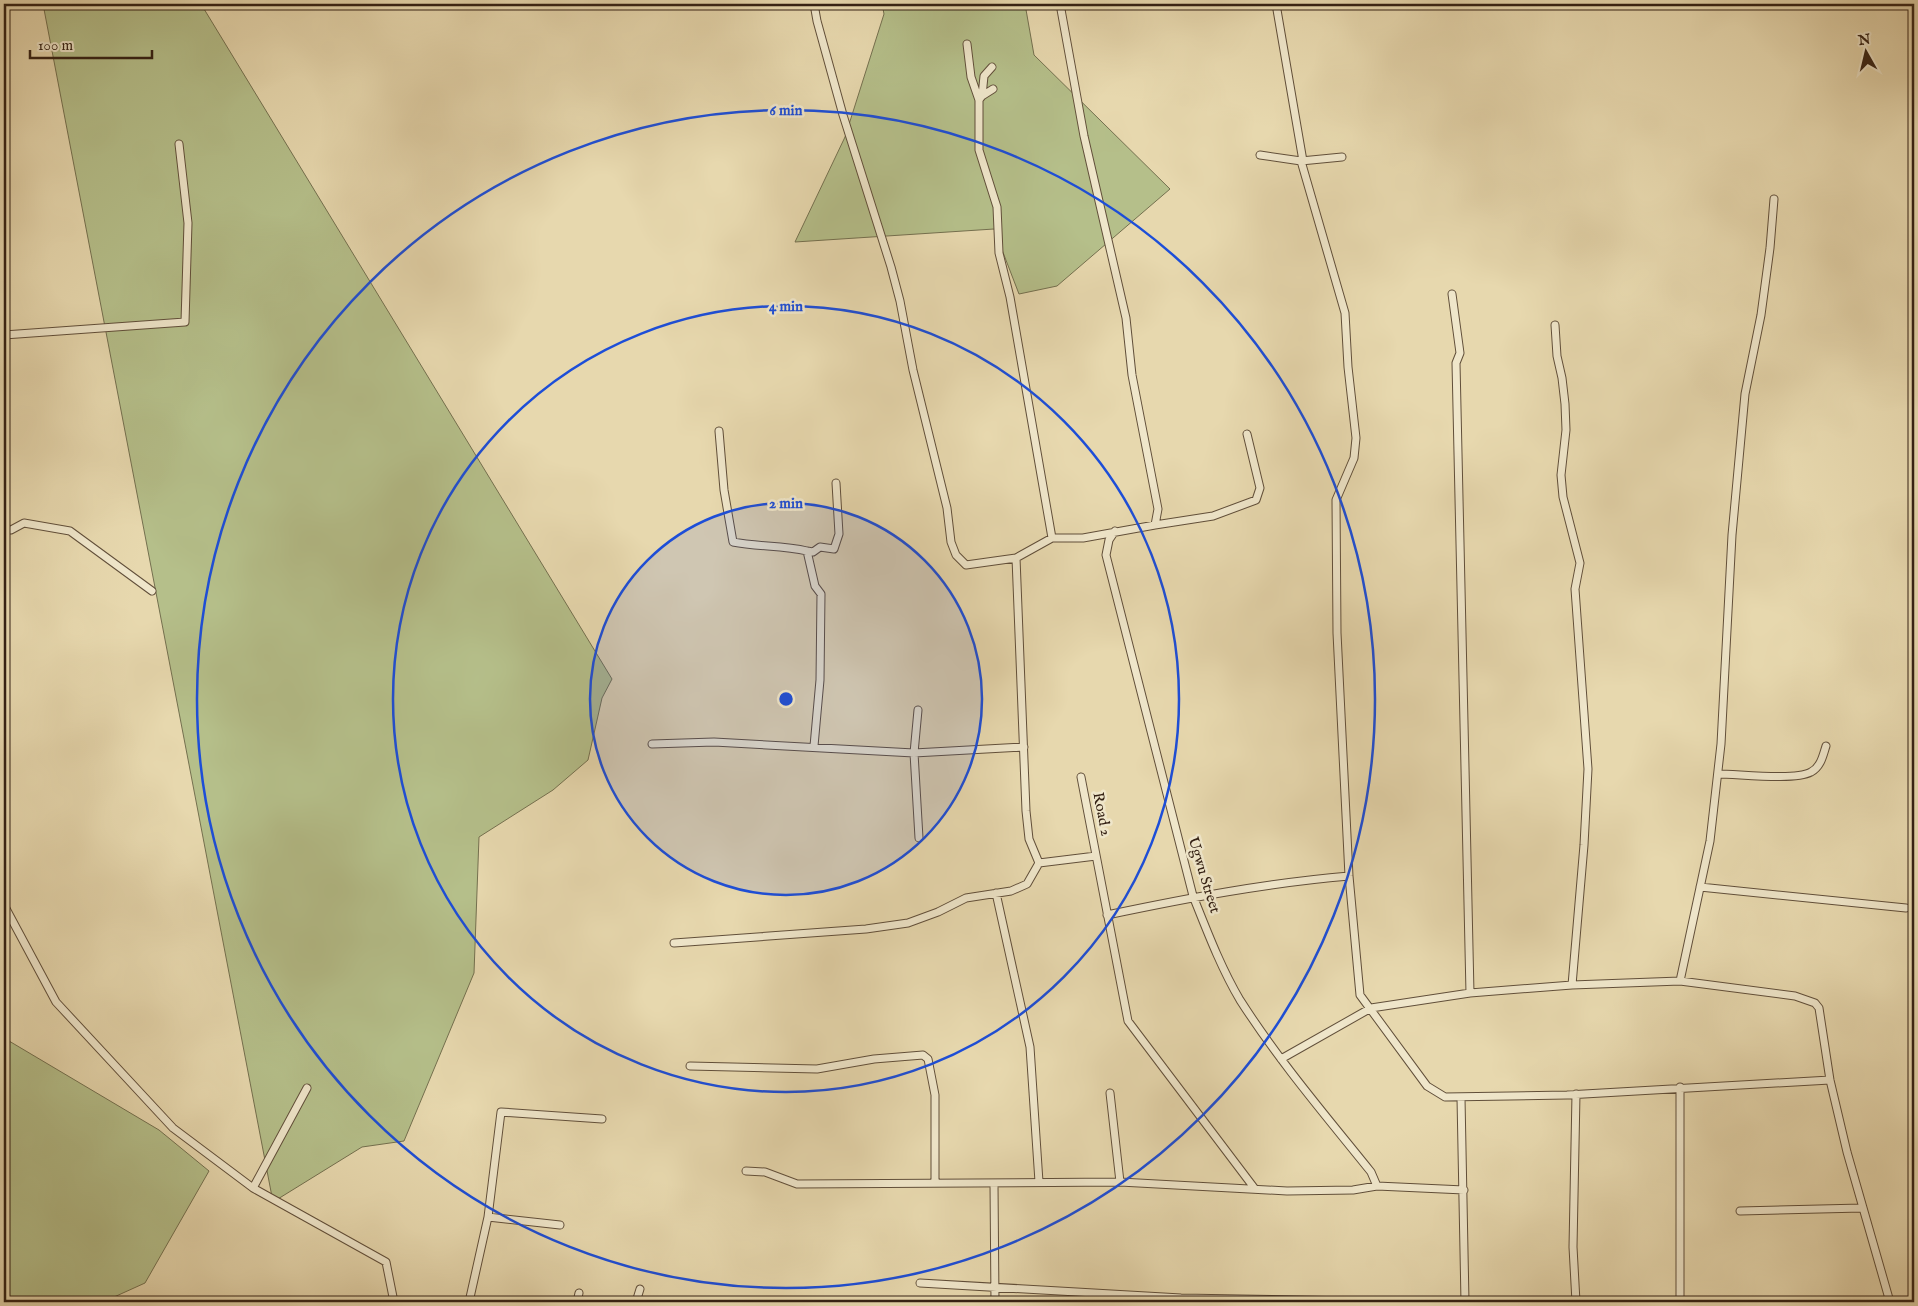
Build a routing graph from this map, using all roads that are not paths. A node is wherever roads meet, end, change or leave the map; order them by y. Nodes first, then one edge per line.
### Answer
1 (814, 4) edge
2 (1060, 4) edge
3 (1276, 4) edge
4 (967, 44) dead end
5 (992, 66) dead end
6 (993, 89) dead end
7 (980, 98) junction
8 (179, 144) dead end
9 (1260, 155) dead end
10 (1342, 158) dead end
11 (1302, 161) junction
12 (1774, 199) dead end
13 (1452, 294) dead end
14 (1554, 325) dead end
15 (4, 335) edge
16 (719, 431) dead end
17 (1247, 434) dead end
18 (836, 483) dead end
19 (1155, 525) junction
20 (4, 530) edge
21 (1115, 531) junction
22 (1052, 538) junction
23 (807, 551) junction
24 (1016, 558) junction
25 (152, 591) dead end
26 (918, 710) dead end
27 (652, 744) dead end
28 (814, 746) junction
29 (1826, 746) dead end
30 (1024, 747) junction
31 (914, 753) junction
32 (1718, 774) junction
33 (1081, 778) dead end
34 (919, 838) dead end
35 (1096, 856) junction
36 (1039, 863) junction
37 (1350, 876) junction
38 (1700, 887) junction
39 (996, 893) junction
40 (1193, 896) junction
41 (4, 904) edge
42 (1906, 908) dead end
43 (1107, 915) junction
44 (674, 943) dead end
45 (1680, 982) junction
46 (1572, 985) junction
47 (1470, 994) junction
48 (1371, 1008) junction
49 (1281, 1058) junction
50 (690, 1066) dead end
51 (1830, 1080) junction
52 (1680, 1087) junction
53 (306, 1088) dead end
54 (1110, 1093) dead end
55 (1576, 1094) junction
56 (1462, 1098) junction
57 (602, 1119) dead end
58 (746, 1171) dead end
59 (1039, 1182) junction
60 (1120, 1182) junction
61 (935, 1183) junction
62 (994, 1184) junction
63 (1377, 1186) junction
64 (253, 1188) junction
65 (1255, 1189) junction
66 (1464, 1190) junction
67 (1862, 1208) junction
68 (1740, 1211) dead end
69 (488, 1217) junction
70 (560, 1225) dead end
71 (920, 1283) dead end
72 (640, 1288) dead end
73 (996, 1288) junction
74 (579, 1293) dead end
75 (394, 1302) edge
76 (469, 1302) edge
77 (577, 1302) edge
78 (636, 1302) edge
79 (995, 1302) edge
80 (1410, 1302) edge
81 (1465, 1302) edge
82 (1576, 1302) edge
83 (1680, 1302) edge
84 (1890, 1302) edge

1 - 24 street
2 - 19 street
3 - 11 street
4 - 7 street
5 - 7 street
6 - 7 street
7 - 22 street
8 - 15 street
9 - 11 street
10 - 11 street
11 - 37 street
12 - 32 street
13 - 47 street
14 - 46 street
16 - 23 street
17 - 19 street
18 - 23 street
19 - 21 street
20 - 25 street
21 - 22 street
21 - 40 street, Ugwu Street
22 - 24 street
23 - 28 street
24 - 30 street
26 - 31 street
27 - 28 street
28 - 31 street
29 - 32 street
30 - 31 street
30 - 36 street
31 - 34 street
32 - 38 street
33 - 35 street, Road 2
35 - 36 street
35 - 43 street, Road 2
36 - 39 street
37 - 40 street
37 - 48 street
38 - 42 street
38 - 45 street
39 - 44 street
39 - 59 street
40 - 43 street
40 - 49 street, Ugwu Street
41 - 64 street
43 - 65 street, Road 2
45 - 46 street
45 - 51 street
46 - 47 street
47 - 48 street
48 - 49 street
48 - 56 street
49 - 63 street, Ugwu Street
50 - 61 street
51 - 52 street
51 - 67 street
52 - 55 street
52 - 83 street
53 - 64 street
54 - 60 street
55 - 56 street
55 - 82 street
56 - 66 street
57 - 69 street
58 - 61 street
59 - 60 street
59 - 62 street
60 - 65 street
61 - 62 street
62 - 73 street
63 - 65 street
63 - 66 street
64 - 75 street
66 - 81 street
67 - 68 street
67 - 84 street
69 - 70 street
69 - 76 street
71 - 73 street
72 - 78 street
73 - 79 street
73 - 80 street
74 - 77 street

